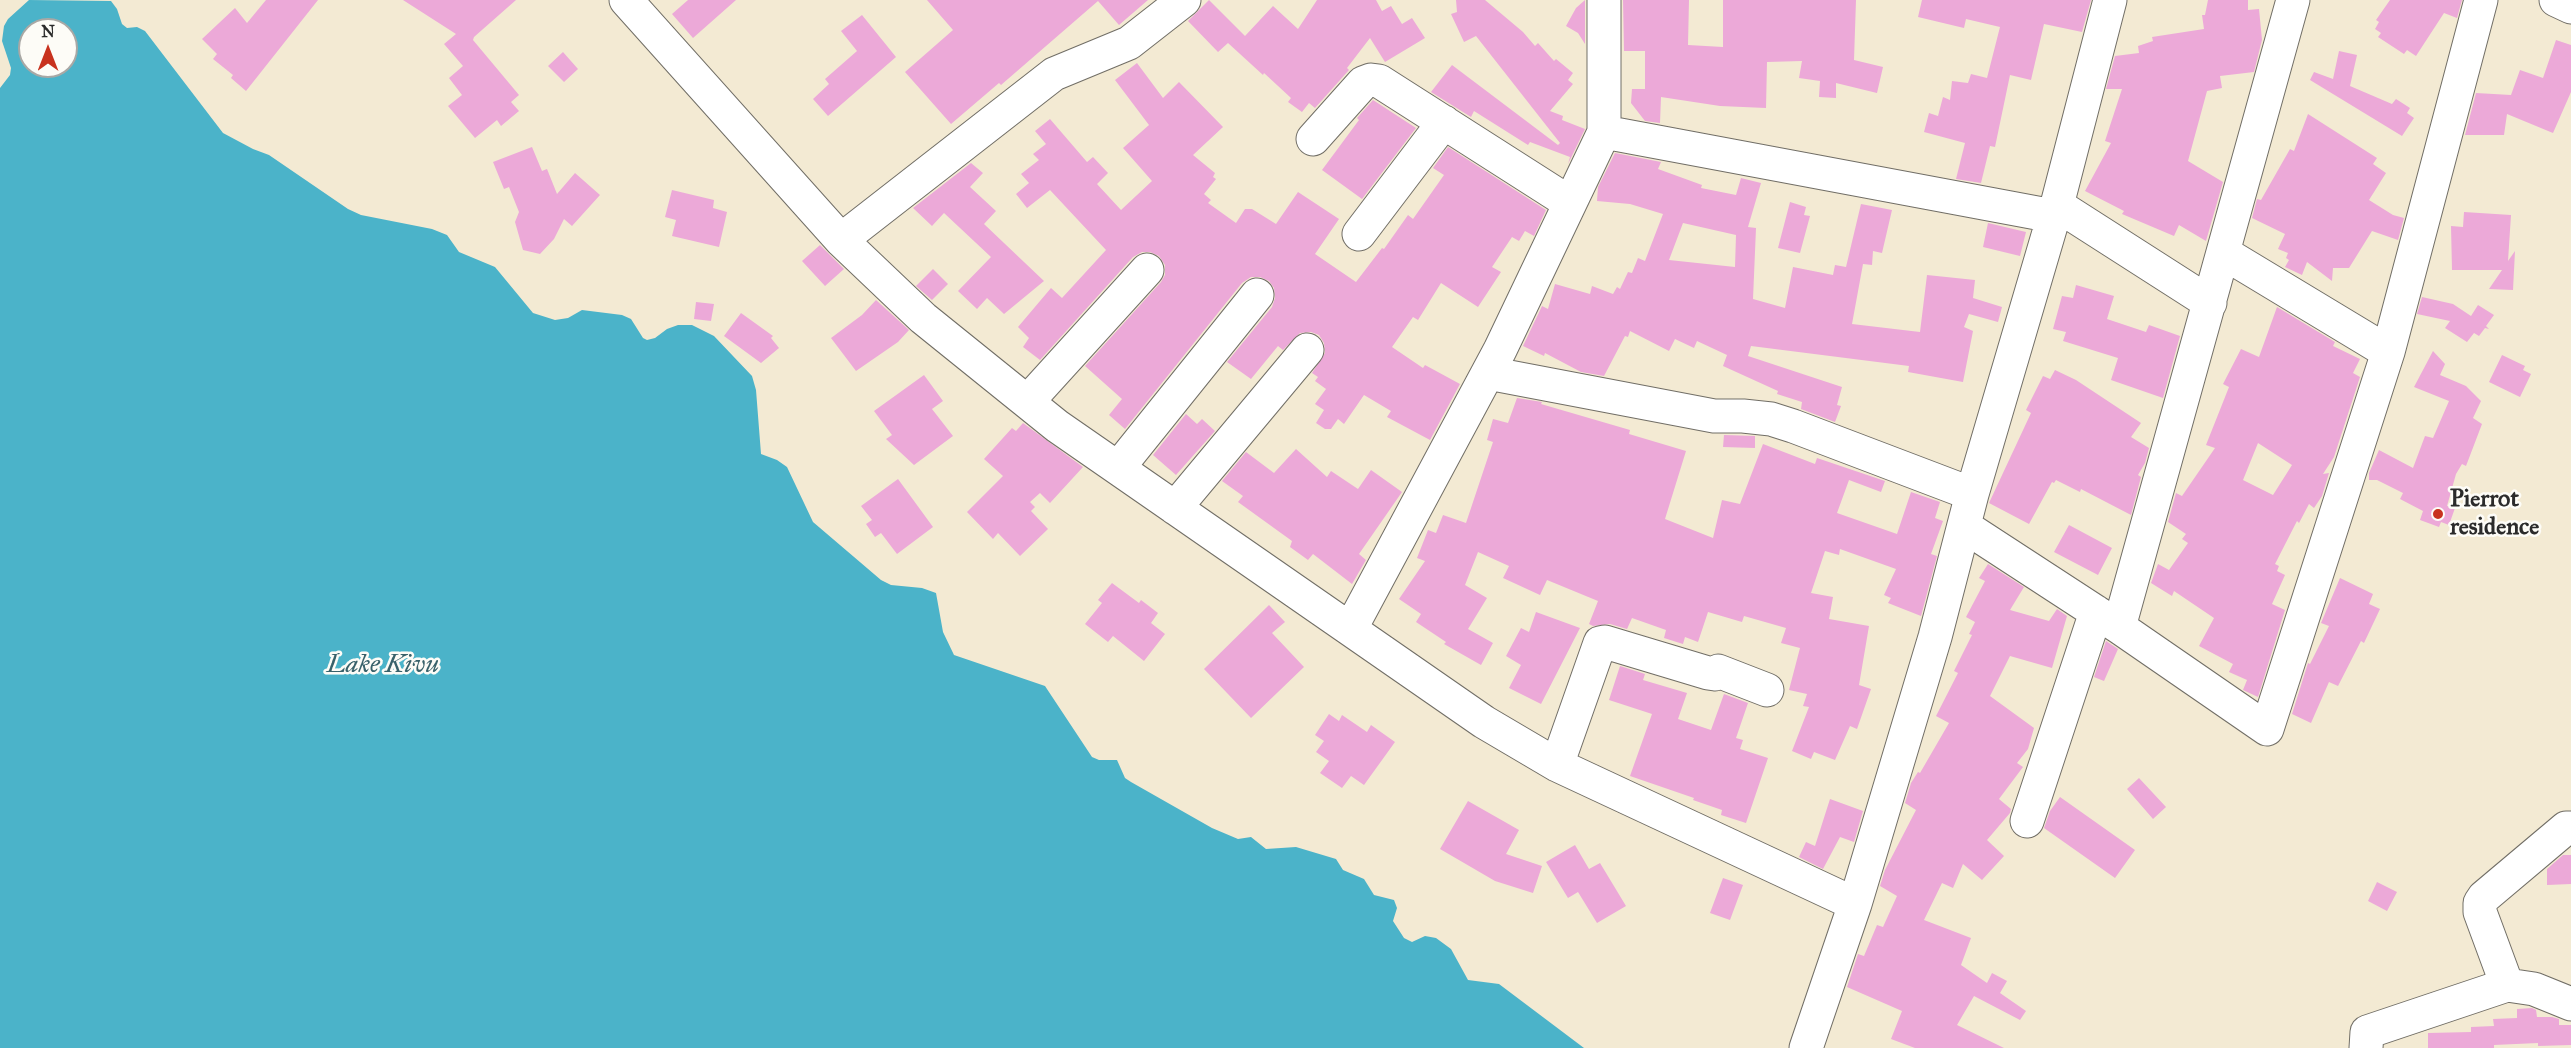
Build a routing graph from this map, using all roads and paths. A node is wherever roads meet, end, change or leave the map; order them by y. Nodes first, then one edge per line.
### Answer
1 (626, 0) edge
2 (1184, 0) edge
3 (1604, 0) edge
4 (2110, 0) edge
5 (2294, 0) edge
6 (2481, 0) edge
7 (2556, 0) edge
8 (2571, 7) edge
9 (1444, 122) junction
10 (1604, 132) junction
11 (1313, 139) dead end
12 (1570, 203) junction
13 (2055, 211) junction
14 (1359, 234) dead end
15 (841, 240) junction
16 (2224, 253) junction
17 (1147, 270) dead end
18 (1257, 295) dead end
19 (2210, 303) junction
20 (1307, 350) dead end
21 (2388, 352) junction
22 (1488, 374) junction
23 (1028, 401) junction
24 (1118, 468) junction
25 (1972, 494) junction
26 (1175, 508) junction
27 (1964, 526) junction
28 (2108, 620) junction
29 (1351, 628) junction
30 (1767, 690) dead end
31 (1557, 765) junction
32 (2027, 821) dead end
33 (2569, 827) edge
34 (1855, 904) junction
35 (2507, 985) junction
36 (2571, 1004) edge
37 (1806, 1048) edge
38 (2366, 1048) edge

1 - 15 street
2 - 15 street
3 - 10 street
4 - 13 street
5 - 16 street
6 - 21 street
7 - 8 street
9 - 11 street
9 - 12 street
9 - 14 street
10 - 12 street
10 - 13 street
12 - 22 street
13 - 19 street
13 - 25 street
15 - 23 street
16 - 19 street
16 - 21 street
17 - 23 street
18 - 24 street
19 - 28 street
20 - 26 street
21 - 28 street
22 - 25 street
22 - 29 street
23 - 24 street
24 - 26 street
25 - 27 street
26 - 29 street
27 - 28 street
27 - 34 street
28 - 32 street
29 - 31 street
30 - 31 street
31 - 34 street
33 - 35 street
34 - 37 street
35 - 36 street
35 - 38 street

